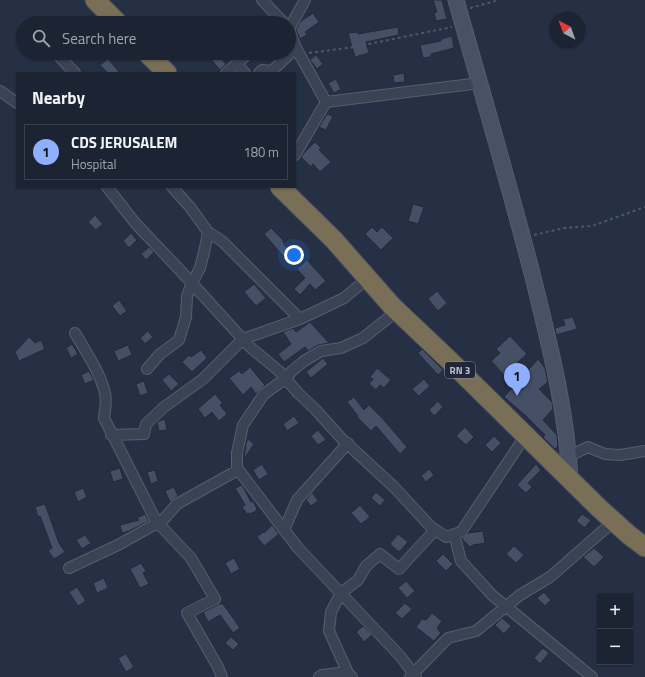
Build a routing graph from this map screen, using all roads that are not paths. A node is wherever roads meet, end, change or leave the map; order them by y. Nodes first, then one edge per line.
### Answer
1 (95, 0) edge
2 (262, 0) edge
3 (305, 0) edge
4 (460, 12) edge
5 (111, 16) edge
6 (277, 16) edge
7 (296, 16) edge
8 (296, 46) edge
9 (298, 51) joint
10 (63, 60) edge
11 (155, 60) edge
12 (241, 60) edge
13 (286, 60) edge
14 (236, 64) junction
15 (74, 72) edge
16 (166, 72) edge
17 (227, 72) edge
18 (244, 72) edge
19 (260, 72) edge
20 (480, 83) junction
21 (0, 90) edge
22 (16, 102) edge
23 (326, 102) junction
24 (296, 152) edge
25 (108, 188) edge
26 (173, 188) edge
27 (281, 188) edge
28 (208, 232) junction
29 (368, 278) junction
30 (192, 283) junction
31 (398, 311) junction
32 (300, 319) junction
33 (75, 334) dead end
34 (243, 339) junction
35 (147, 369) dead end
36 (285, 379) junction
37 (112, 435) junction
38 (526, 435) junction
39 (348, 443) junction
40 (645, 451) edge
41 (569, 456) junction
42 (238, 470) junction
43 (570, 479) junction
44 (614, 521) junction
45 (158, 523) junction
46 (284, 530) junction
47 (435, 530) junction
48 (454, 534) junction
49 (645, 547) edge
50 (68, 568) dead end
51 (341, 593) junction
52 (506, 607) junction
53 (350, 675) edge
54 (413, 676) edge
55 (222, 677) edge
56 (319, 677) edge
57 (592, 677) edge

1 - 5 highway
2 - 6 street
3 - 7 street
4 - 20 main road
8 - 9 street
9 - 23 street
10 - 15 street
11 - 16 highway
12 - 14 street
13 - 19 street
14 - 17 street
14 - 18 street
20 - 23 street
20 - 41 main road
21 - 22 street
23 - 24 street
25 - 30 street
26 - 28 street
27 - 29 highway, RN 3
28 - 30 street
28 - 32 street
29 - 31 highway, RN 3
29 - 32 street
30 - 34 street
30 - 35 street
31 - 36 street
31 - 38 highway, RN 3
32 - 34 street
33 - 37 street
34 - 36 street
34 - 37 street
36 - 39 street
36 - 42 street
37 - 45 street
38 - 43 highway, RN 3
38 - 48 street
39 - 46 street
39 - 47 street
40 - 41 street
41 - 43 main road
42 - 45 street
42 - 46 street
43 - 44 highway, RN 3
44 - 49 highway, RN 3
44 - 52 street
45 - 50 street
45 - 55 street
46 - 51 street
47 - 48 street
47 - 51 street
48 - 52 street
51 - 53 street
51 - 54 street
52 - 54 street
52 - 57 street
53 - 56 street

